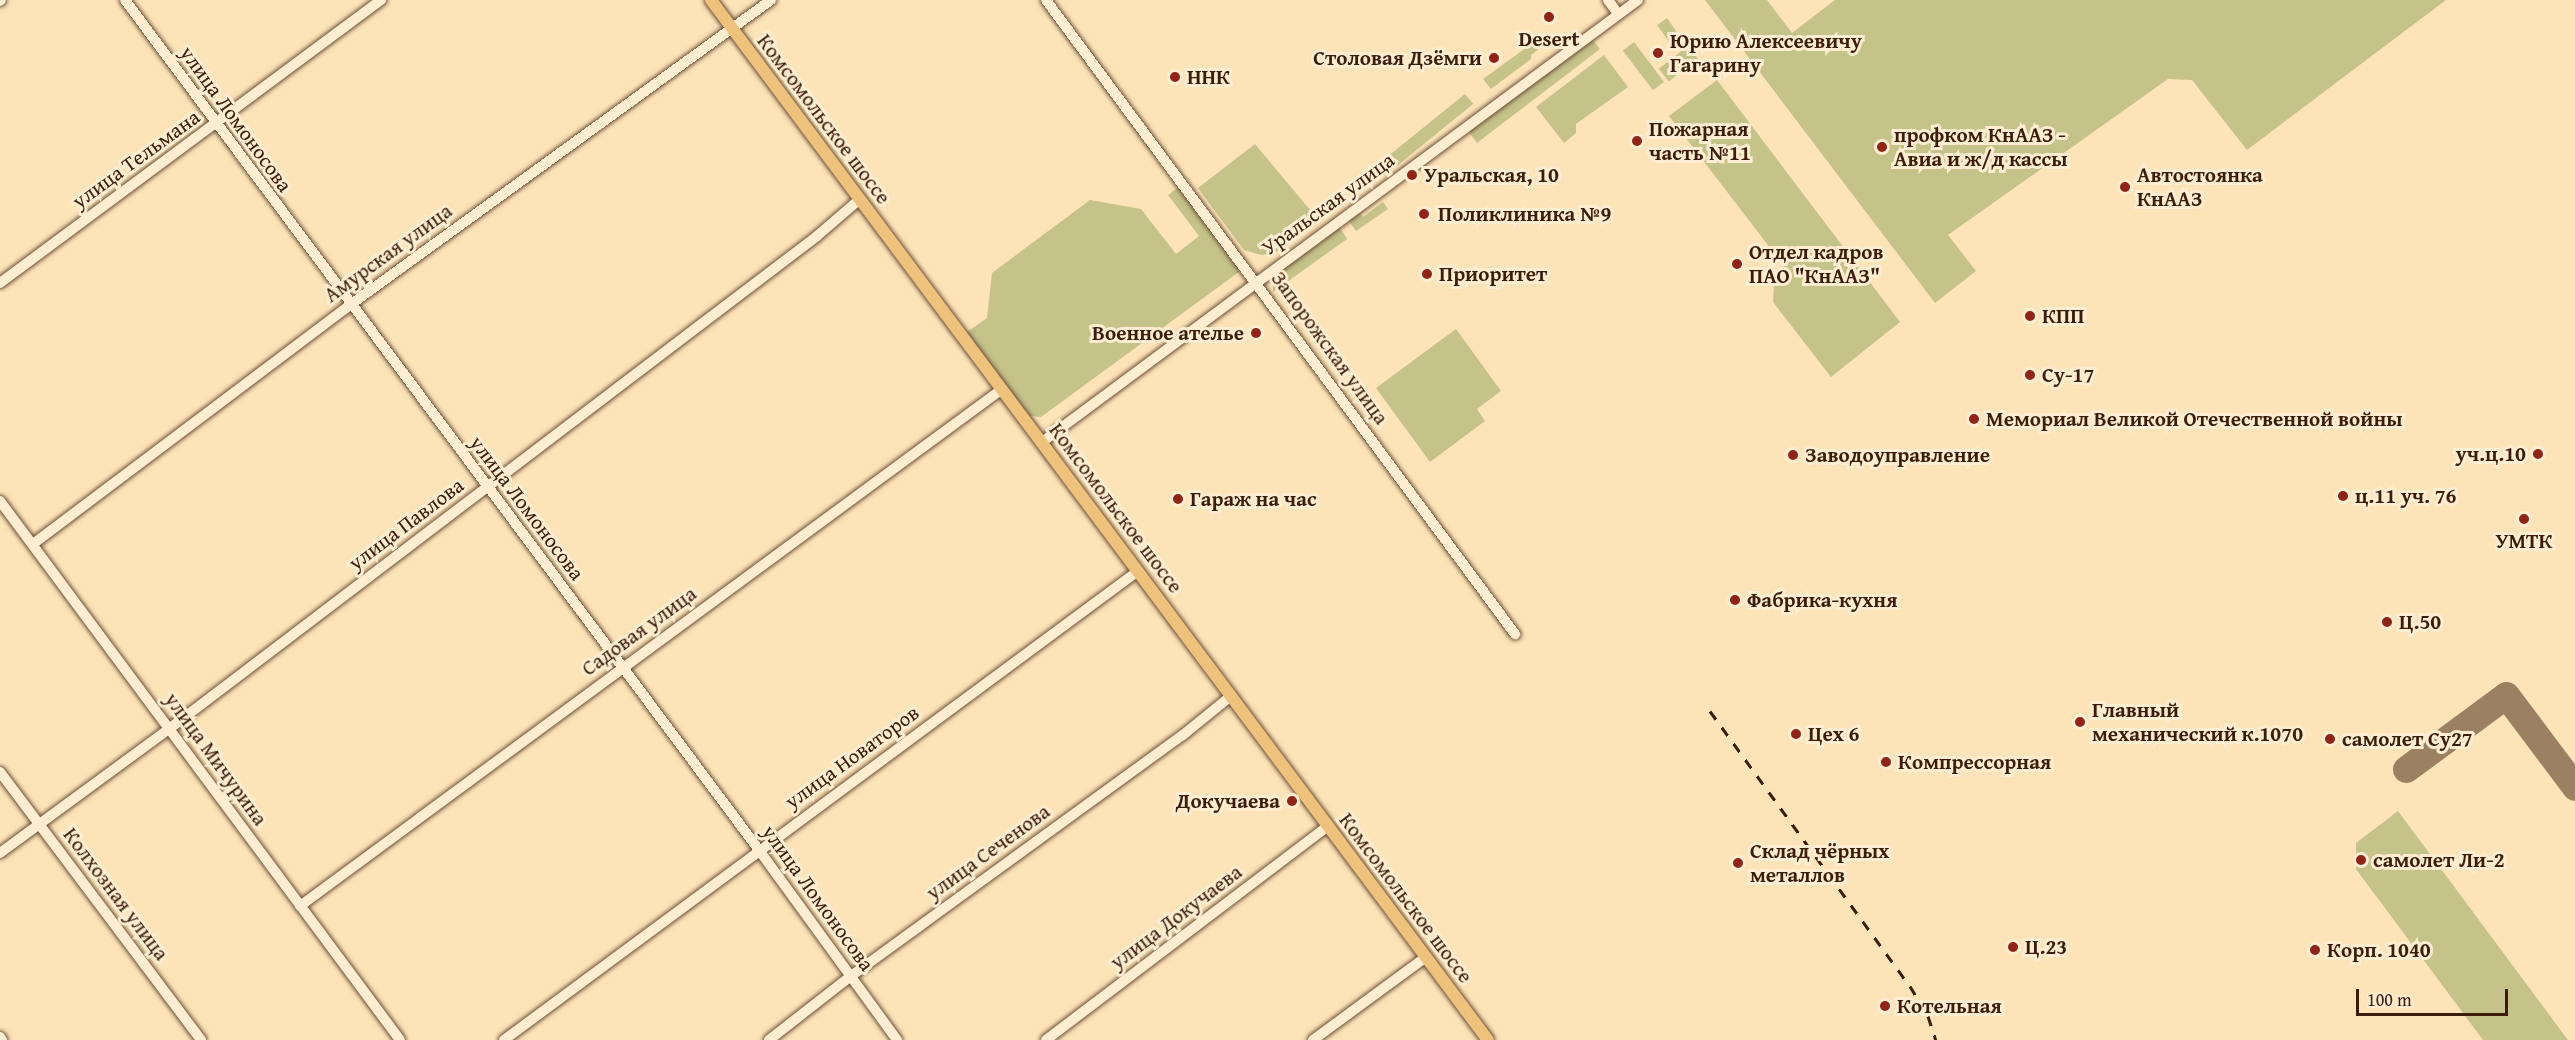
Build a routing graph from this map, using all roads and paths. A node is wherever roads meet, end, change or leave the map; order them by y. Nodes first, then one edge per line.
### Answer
1 (125, 0) edge
2 (381, 0) edge
3 (711, 0) edge
4 (771, 0) edge
5 (1046, 0) edge
6 (1608, 0) edge
7 (1638, 0) edge
8 (1618, 14) junction
9 (732, 28) junction
10 (216, 124) junction
11 (860, 199) junction
12 (1257, 281) junction
13 (0, 283) edge
14 (350, 304) junction
15 (1002, 389) junction
16 (1042, 442) junction
17 (487, 487) junction
18 (0, 501) edge
19 (33, 544) junction
20 (1138, 571) junction
21 (1515, 634) dead end
22 (623, 668) junction
23 (1231, 696) junction
24 (169, 729) junction
25 (0, 772) edge
26 (39, 824) junction
27 (1328, 826) junction
28 (759, 850) junction
29 (0, 853) edge
30 (300, 906) junction
31 (1426, 957) junction
32 (851, 976) junction
33 (201, 1040) edge
34 (400, 1040) edge
35 (504, 1040) edge
36 (769, 1040) edge
37 (897, 1040) edge
38 (1046, 1040) edge
39 (1312, 1040) edge
40 (1488, 1040) edge

1 - 10 street, улица Ломоносова
2 - 10 street, улица Тельмана
3 - 9 main road, Комсомольское шоссе
4 - 9 street, Амурская улица
5 - 12 street, Запорожская улица
6 - 8 street
7 - 8 street, Уральская улица
8 - 12 street, Уральская улица
9 - 11 main road, Комсомольское шоссе
9 - 14 street, Амурская улица
10 - 13 street, улица Тельмана
10 - 14 street, улица Ломоносова
11 - 15 main road, Комсомольское шоссе
11 - 17 street, улица Павлова
12 - 16 street, Уральская улица
12 - 21 street, Запорожская улица
14 - 17 street, улица Ломоносова
14 - 19 street, Амурская улица
15 - 16 main road, Комсомольское шоссе
15 - 22 street, Садовая улица
16 - 20 main road, Комсомольское шоссе
17 - 22 street, улица Ломоносова
17 - 24 street, улица Павлова
18 - 19 street, улица Мичурина
19 - 24 street, улица Мичурина
20 - 23 main road, Комсомольское шоссе
20 - 28 street, улица Новаторов
22 - 28 street, улица Ломоносова
22 - 30 street, Садовая улица
23 - 27 main road, Комсомольское шоссе
23 - 32 street, улица Сеченова
24 - 26 street, улица Павлова
24 - 30 street, улица Мичурина
25 - 26 street, Колхозная улица
26 - 29 street, улица Павлова
26 - 33 street, Колхозная улица
27 - 31 main road, Комсомольское шоссе
27 - 38 street, улица Докучаева
28 - 32 street, улица Ломоносова
28 - 35 street, улица Новаторов
30 - 34 street, улица Мичурина
31 - 39 street
31 - 40 main road, Комсомольское шоссе
32 - 36 street, улица Сеченова
32 - 37 street, улица Ломоносова

